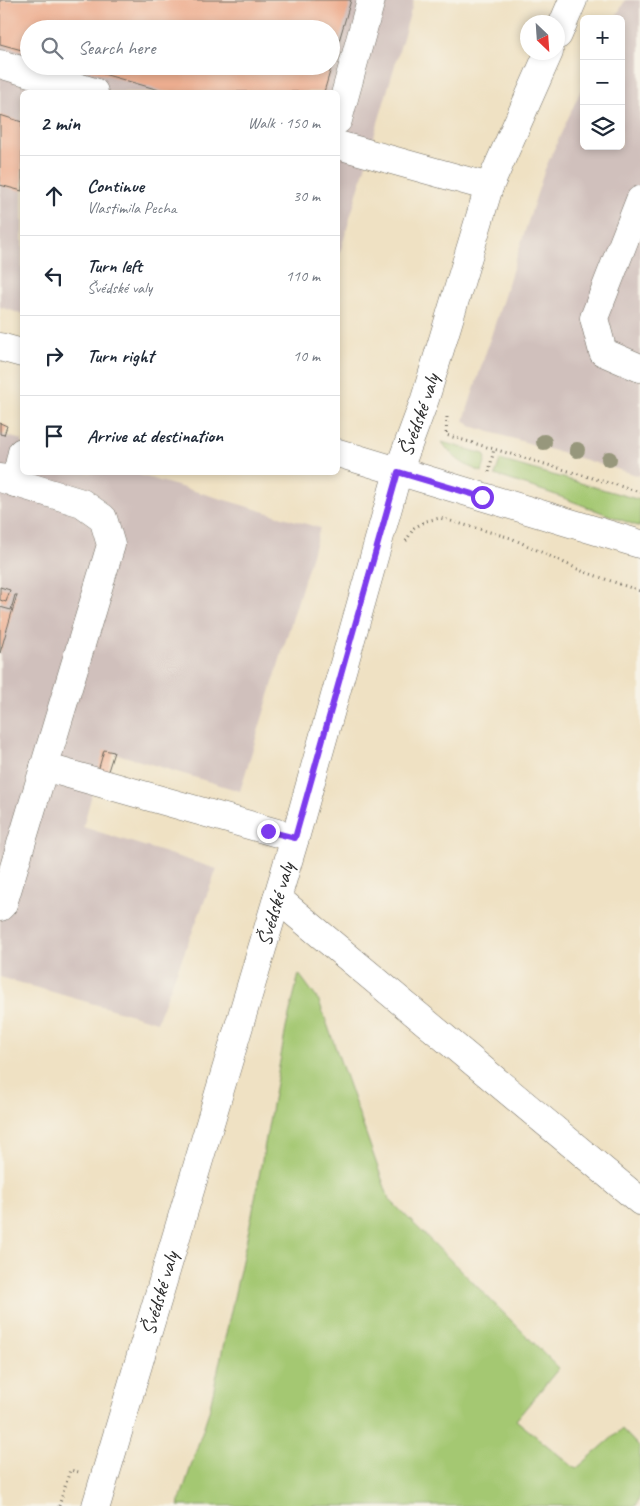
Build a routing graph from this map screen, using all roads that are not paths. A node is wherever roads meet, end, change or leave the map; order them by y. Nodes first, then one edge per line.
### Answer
1 (371, 0) edge
2 (573, 0) edge
3 (565, 19) edge
4 (546, 60) edge
5 (0, 64) edge
6 (20, 70) edge
7 (37, 75) edge
8 (87, 90) edge
9 (340, 113) edge
10 (340, 146) edge
11 (488, 187) junction
12 (640, 200) edge
13 (0, 347) edge
14 (20, 352) edge
15 (640, 368) edge
16 (340, 454) edge
17 (20, 456) edge
18 (398, 472) junction
19 (7, 480) edge
20 (640, 544) edge
21 (44, 767) junction
22 (295, 838) junction
23 (277, 898) junction
24 (0, 907) edge
25 (640, 1201) edge
26 (96, 1506) edge

1 - 9 street
2 - 3 street
4 - 11 street, Švédské valy
5 - 6 street
7 - 8 street
10 - 11 street
11 - 18 street, Švédské valy
12 - 15 street
13 - 14 street
16 - 18 street
17 - 19 street
18 - 20 street
18 - 22 street, Švédské valy
19 - 21 street
21 - 22 street
21 - 24 street
22 - 23 street, Švédské valy
23 - 25 street
23 - 26 street, Švédské valy

